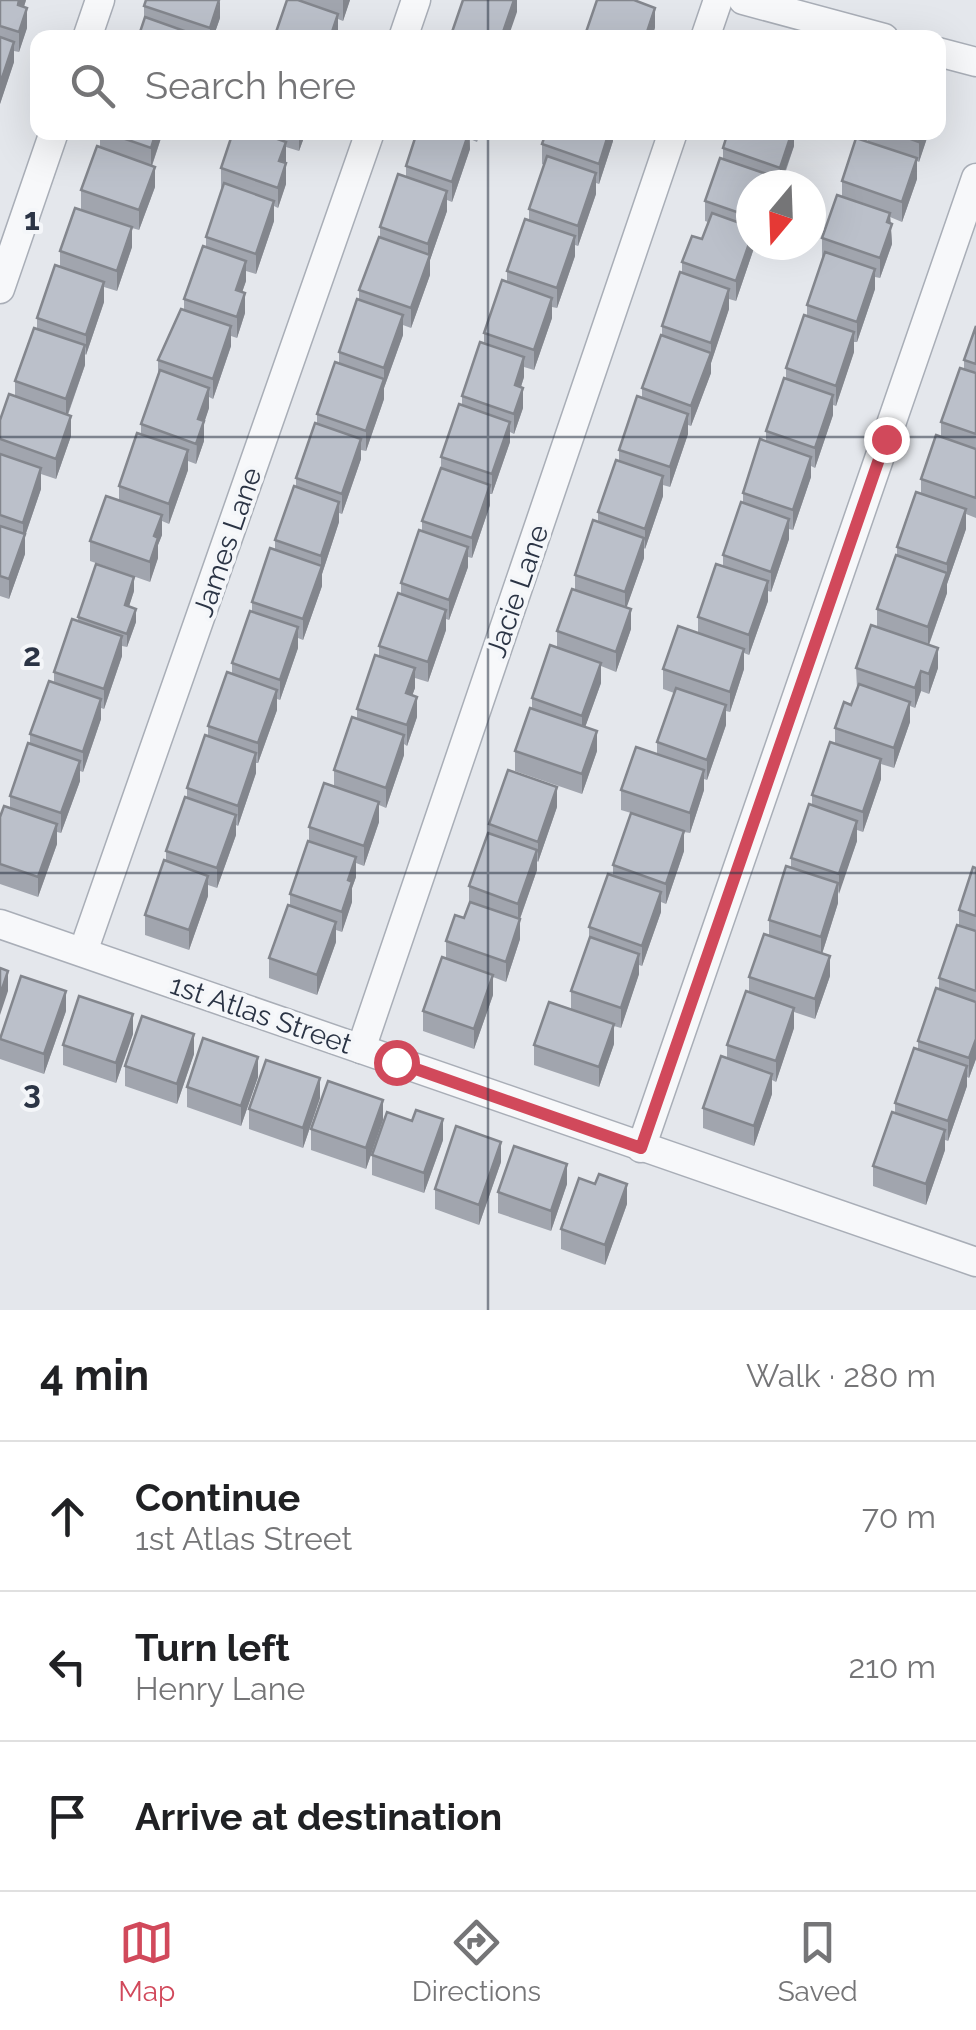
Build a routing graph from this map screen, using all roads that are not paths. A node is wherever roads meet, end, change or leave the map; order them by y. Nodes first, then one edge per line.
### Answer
1 (100, 0) edge
2 (416, 0) edge
3 (718, 0) edge
4 (742, 0) edge
5 (90, 30) edge
6 (406, 30) edge
7 (708, 30) edge
8 (854, 30) edge
9 (946, 54) edge
10 (976, 62) edge
11 (51, 140) edge
12 (367, 140) edge
13 (670, 140) edge
14 (976, 178) edge
15 (0, 289) edge
16 (0, 924) edge
17 (84, 952) junction
18 (362, 1050) junction
19 (641, 1148) junction
20 (974, 1254) edge

1 - 5 street
2 - 6 street
3 - 7 street
4 - 8 street
9 - 10 street
11 - 15 street
12 - 17 street, James Lane
13 - 18 street, Jacie Lane
14 - 19 street
16 - 17 street, 1st Atlas Street
17 - 18 street, 1st Atlas Street
18 - 19 street, 1st Atlas Street
19 - 20 street, 1st Atlas Street

